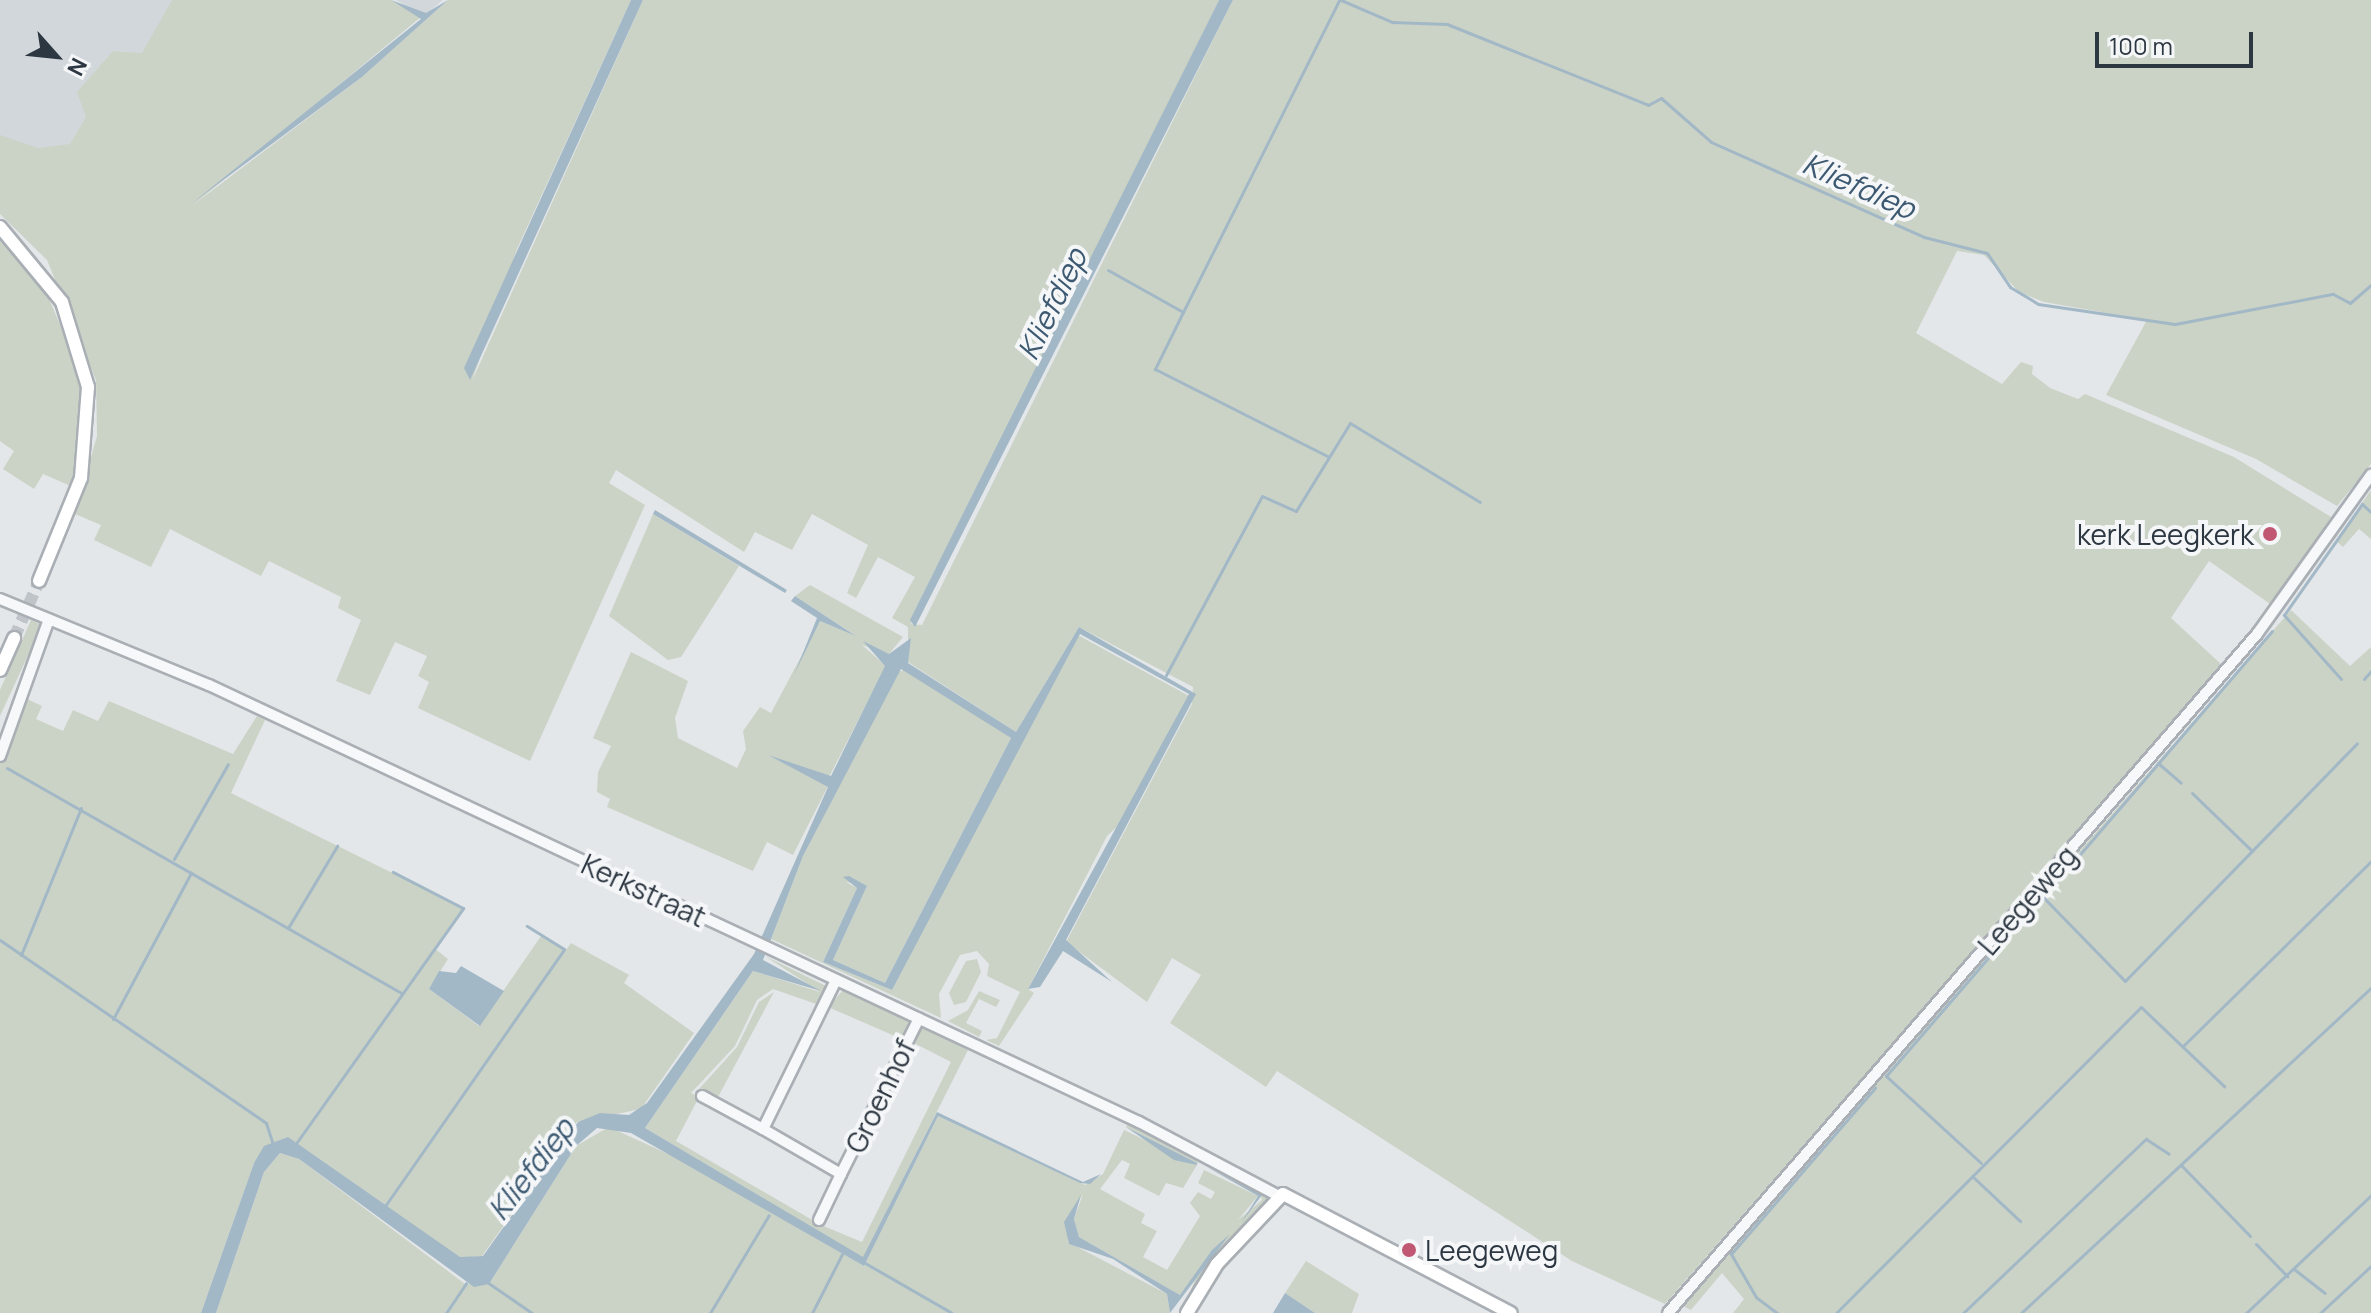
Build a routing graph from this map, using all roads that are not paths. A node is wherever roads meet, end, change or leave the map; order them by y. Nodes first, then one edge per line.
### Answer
1 (0, 227) edge
2 (2371, 475) edge
3 (39, 581) tunnel mouth
4 (0, 599) edge
5 (49, 619) junction
6 (14, 638) tunnel mouth
7 (0, 670) edge
8 (0, 756) edge
9 (836, 980) junction
10 (919, 1018) junction
11 (702, 1096) dead end
12 (763, 1129) junction
13 (841, 1174) junction
14 (1279, 1196) junction
15 (819, 1220) dead end
16 (1187, 1313) edge
17 (1511, 1313) edge
18 (1668, 1313) edge

1 - 3 main road
2 - 18 street, Leegeweg
4 - 5 street, Kerkstraat
5 - 8 street
5 - 9 street, Kerkstraat
6 - 7 main road
9 - 10 street, Kerkstraat
9 - 12 street
10 - 13 street, Groenhof
10 - 14 street, Kerkstraat
11 - 12 street, Groenhof
12 - 13 street, Groenhof
13 - 15 street, Groenhof
14 - 16 main road
14 - 17 main road

